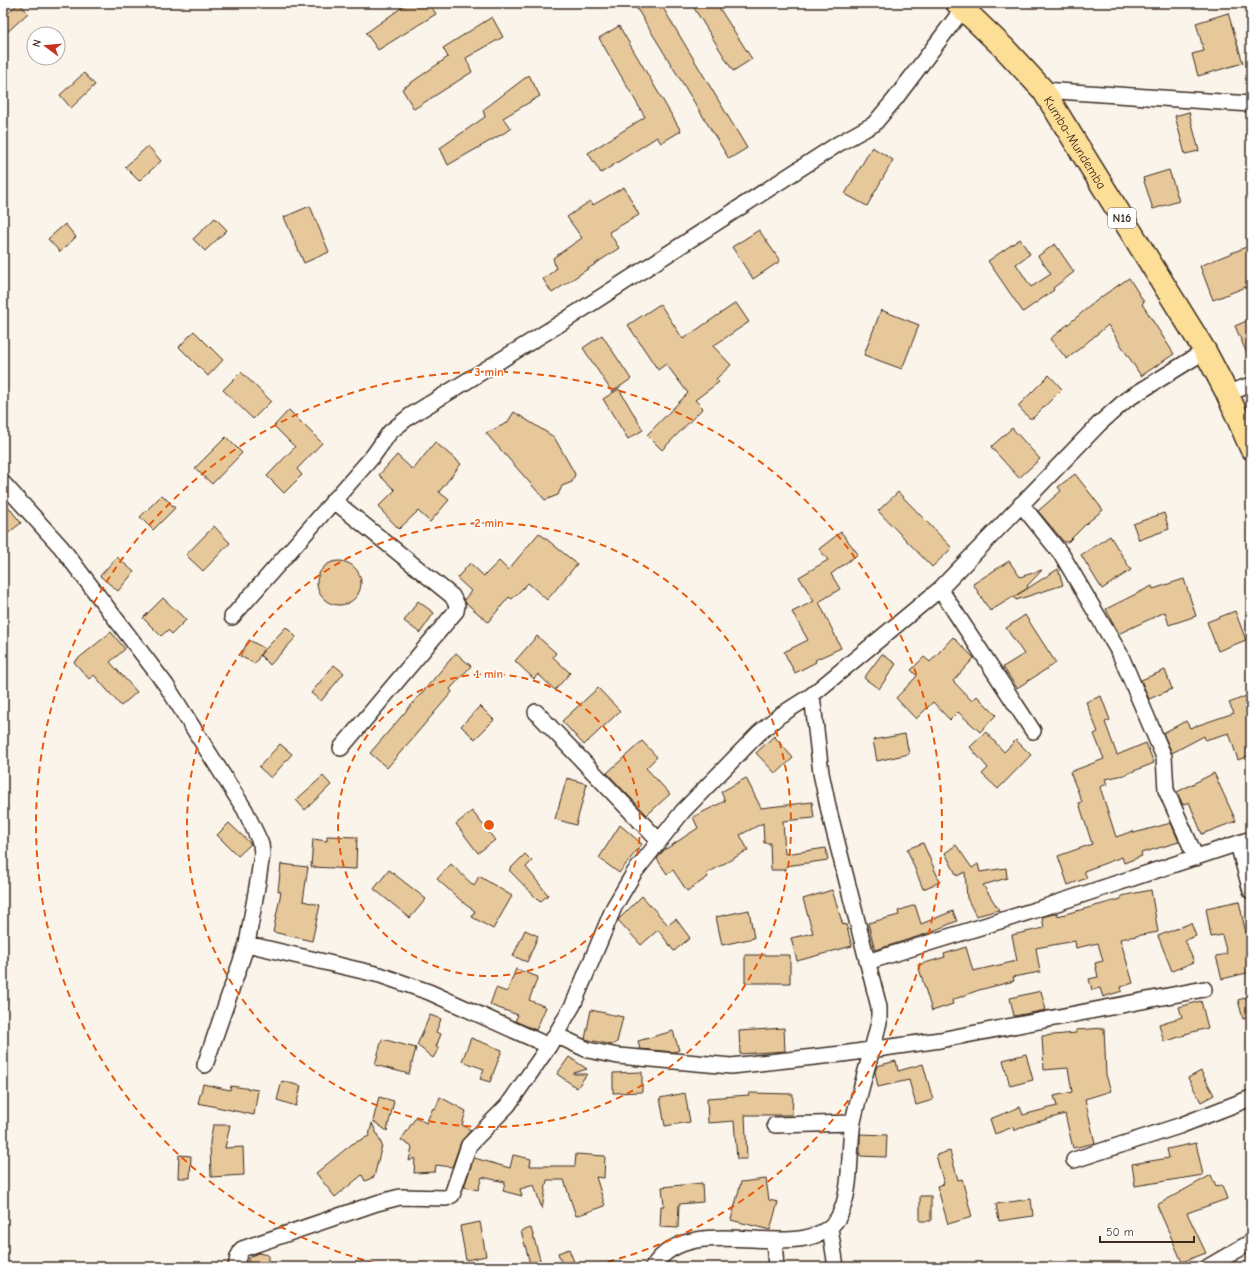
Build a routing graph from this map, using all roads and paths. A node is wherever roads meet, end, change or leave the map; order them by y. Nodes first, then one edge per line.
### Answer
1 (960, 7) edge
2 (1043, 90) junction
3 (1251, 104) edge
4 (1205, 351) junction
5 (1251, 385) edge
6 (1227, 392) junction
7 (1251, 448) edge
8 (3, 483) edge
9 (333, 500) junction
10 (1021, 504) junction
11 (940, 590) junction
12 (232, 617) dead end
13 (812, 695) junction
14 (536, 712) dead end
15 (1033, 731) dead end
16 (341, 748) dead end
17 (659, 841) junction
18 (1244, 841) edge
19 (1196, 858) junction
20 (1251, 891) edge
21 (247, 944) junction
22 (867, 962) junction
23 (1204, 989) dead end
24 (552, 1040) junction
25 (872, 1050) junction
26 (205, 1065) dead end
27 (1251, 1098) edge
28 (853, 1123) junction
29 (775, 1125) dead end
30 (1074, 1160) dead end
31 (830, 1228) junction
32 (774, 1242) junction
33 (1251, 1242) edge
34 (236, 1267) edge
35 (653, 1267) edge
36 (776, 1267) edge
37 (836, 1267) edge
38 (1208, 1267) edge

1 - 2 highway, Kumba-Mundemba / N16
1 - 9 street
2 - 3 street
2 - 4 highway, Kumba-Mundemba / N16
4 - 6 highway, Kumba-Mundemba / N16
4 - 10 street
5 - 6 street
6 - 7 highway, Kumba-Mundemba / N16
8 - 21 street
9 - 12 street
9 - 16 street
10 - 11 street
10 - 19 street
11 - 13 street
11 - 15 street
13 - 17 street
13 - 22 street
14 - 17 street
17 - 24 street
18 - 19 street
18 - 20 street
19 - 22 street
21 - 24 street
21 - 26 street
22 - 25 street
23 - 25 street
24 - 25 street
24 - 34 street
25 - 28 street
27 - 30 street
28 - 29 street
28 - 31 street
31 - 32 street
31 - 37 street
32 - 35 street
32 - 36 street
33 - 38 street

